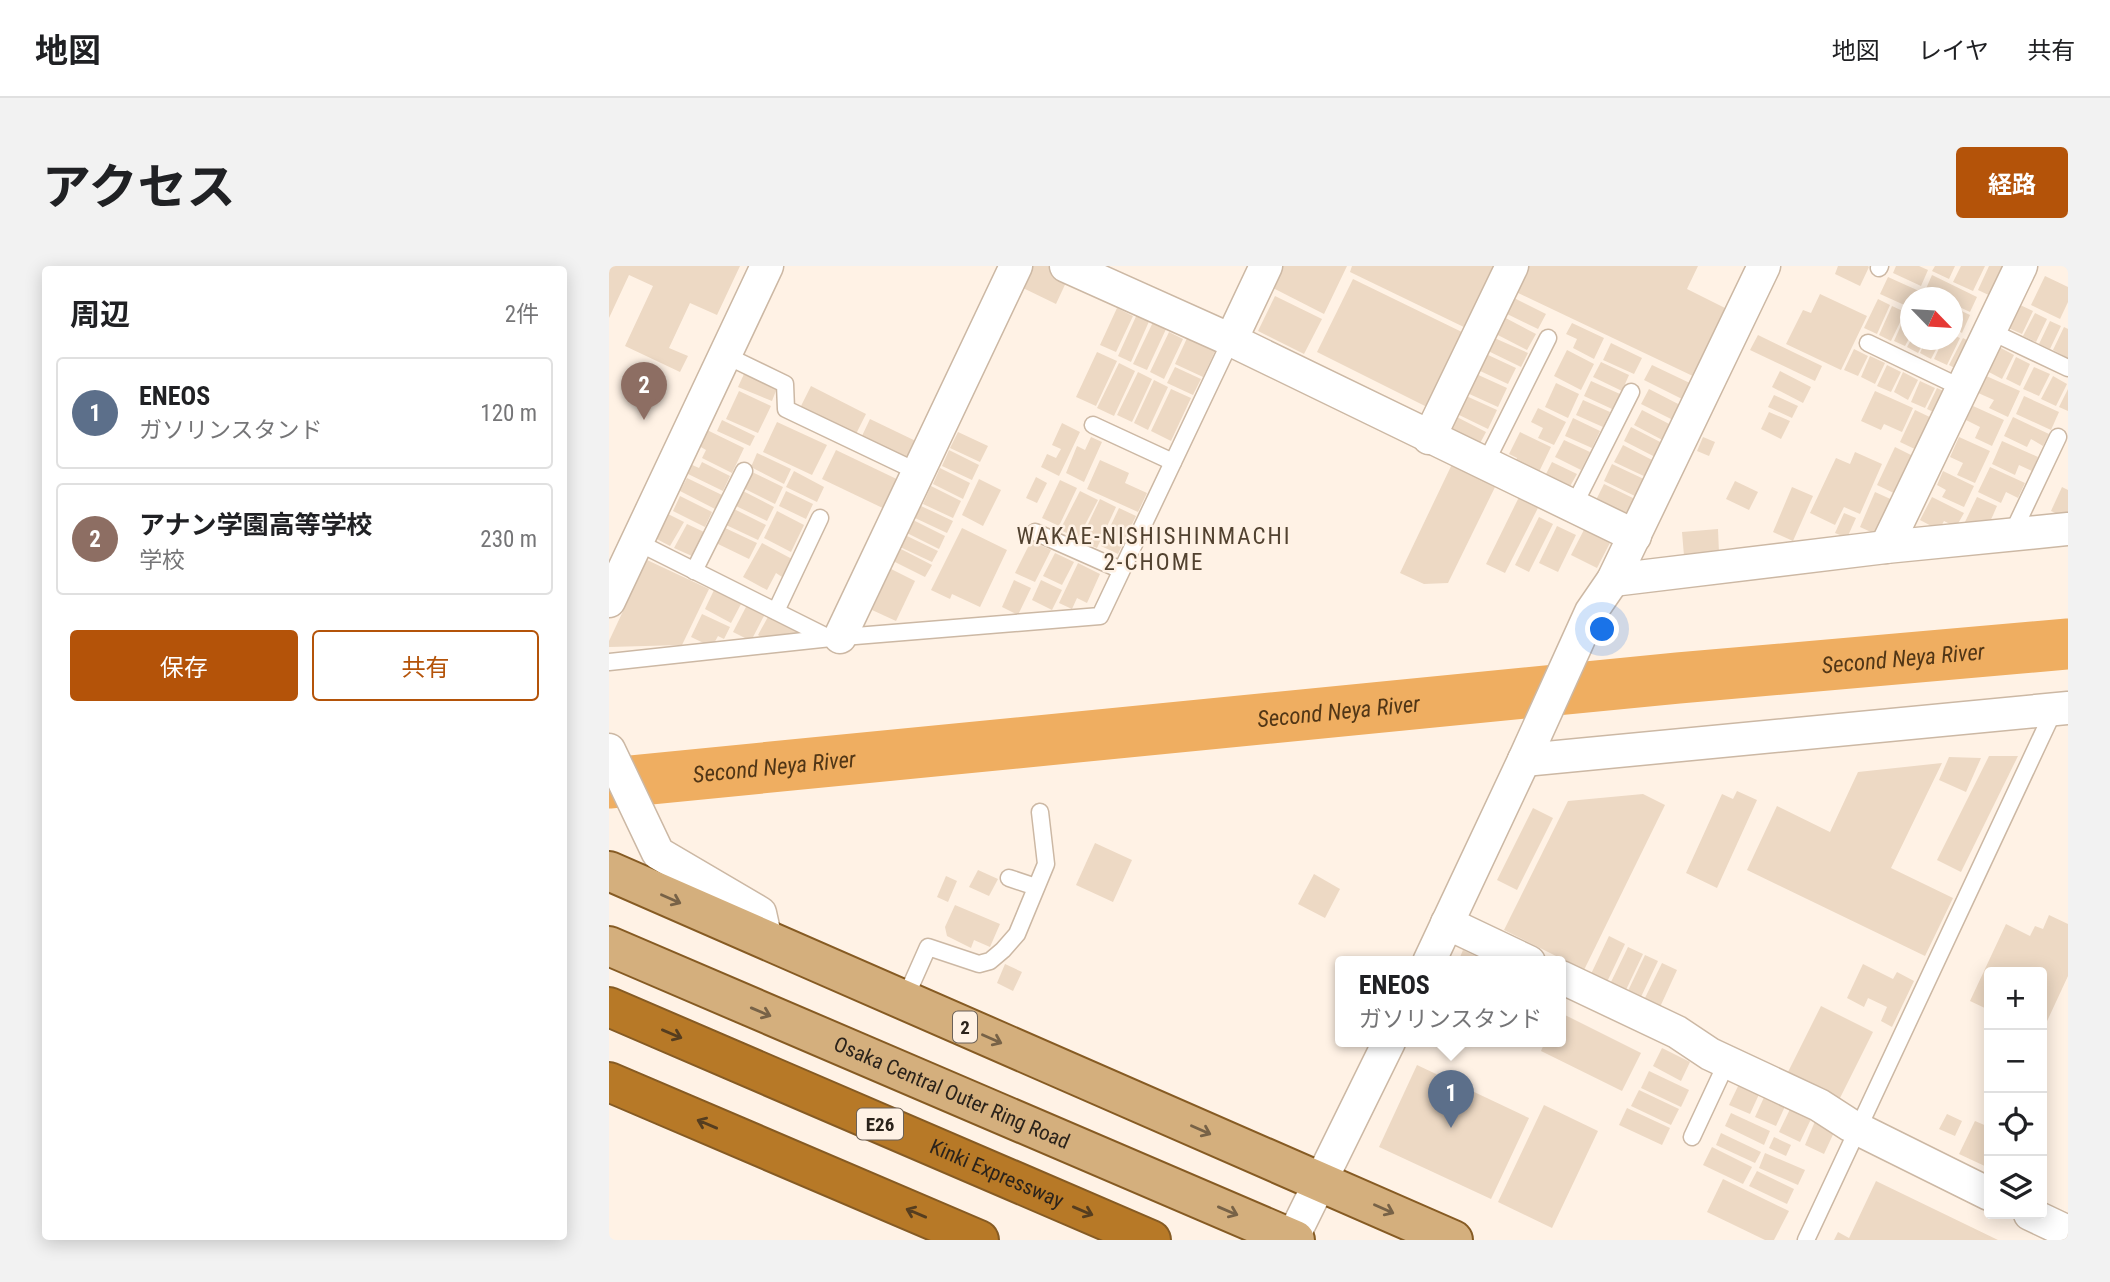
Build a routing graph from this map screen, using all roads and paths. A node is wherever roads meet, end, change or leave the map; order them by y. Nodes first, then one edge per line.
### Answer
1 (767, 266) edge
2 (1016, 266) edge
3 (1066, 266) edge
4 (1266, 266) edge
5 (1511, 266) edge
6 (1764, 266) edge
7 (2021, 266) edge
8 (1990, 331) junction
9 (1548, 338) dead end
10 (1231, 340) junction
11 (1868, 343) dead end
12 (725, 355) junction
13 (2068, 369) edge
14 (1962, 388) junction
15 (1631, 392) dead end
16 (1093, 425) dead end
17 (2058, 437) dead end
18 (1429, 438) junction
19 (1173, 462) junction
20 (1485, 464) junction
21 (744, 471) dead end
22 (918, 472) junction
23 (1573, 507) junction
24 (820, 519) dead end
25 (2068, 529) edge
26 (1035, 532) dead end
27 (2012, 534) junction
28 (1635, 536) junction
29 (637, 542) junction
30 (1886, 547) junction
31 (694, 570) junction
32 (1121, 570) junction
33 (1613, 580) junction
34 (609, 601) edge
35 (776, 611) junction
36 (835, 638) junction
37 (609, 662) edge
38 (2061, 709) edge
39 (609, 750) edge
40 (1528, 752) junction
41 (1040, 812) dead end
42 (609, 872) edge
43 (1009, 878) dead end
44 (1036, 887) junction
45 (1447, 923) junction
46 (766, 940) junction
47 (609, 946) edge
48 (1432, 956) edge
49 (1516, 956) edge
50 (1566, 979) edge
51 (904, 1001) junction
52 (609, 1007) edge
53 (1387, 1047) edge
54 (1727, 1062) junction
55 (609, 1082) edge
56 (1859, 1129) junction
57 (1692, 1137) dead end
58 (1321, 1182) junction
59 (1984, 1192) edge
60 (2041, 1219) edge
61 (2068, 1232) edge
62 (1293, 1239) edge
63 (979, 1240) edge
64 (1151, 1240) edge
65 (1453, 1240) edge
66 (1806, 1240) edge

1 - 12 street
2 - 22 street
3 - 10 street
4 - 10 street
5 - 18 street
6 - 28 street
7 - 8 street
8 - 13 lane
8 - 14 street
9 - 20 lane
10 - 18 street
10 - 19 lane
11 - 14 lane
12 - 22 lane
12 - 29 street
14 - 30 street
15 - 23 lane
16 - 19 lane
17 - 27 lane
18 - 20 street
19 - 32 lane
20 - 23 street
21 - 31 lane
22 - 36 street
23 - 28 street
24 - 35 lane
25 - 27 street
26 - 32 lane
27 - 30 street
28 - 33 street
29 - 31 lane
29 - 34 street
30 - 33 street
31 - 35 lane
32 - 36 lane
33 - 40 street
35 - 36 lane
36 - 37 lane
38 - 40 street
38 - 56 lane
39 - 46 street
40 - 45 street
41 - 44 lane
42 -> 46 main road, 2
43 - 44 lane
44 - 51 lane
45 - 48 street
45 - 49 street
46 - 51 main road, 2
47 -> 62 main road, Osaka Central Outer Ring Road
50 - 54 street
51 -> 58 main road, 2
52 -> 64 highway, Kinki Expressway / E26
53 - 58 street
54 - 56 street
54 - 57 lane
63 -> 55 highway
56 - 59 street
56 - 66 lane
58 - 62 street
58 -> 65 main road, 2
60 - 61 street

